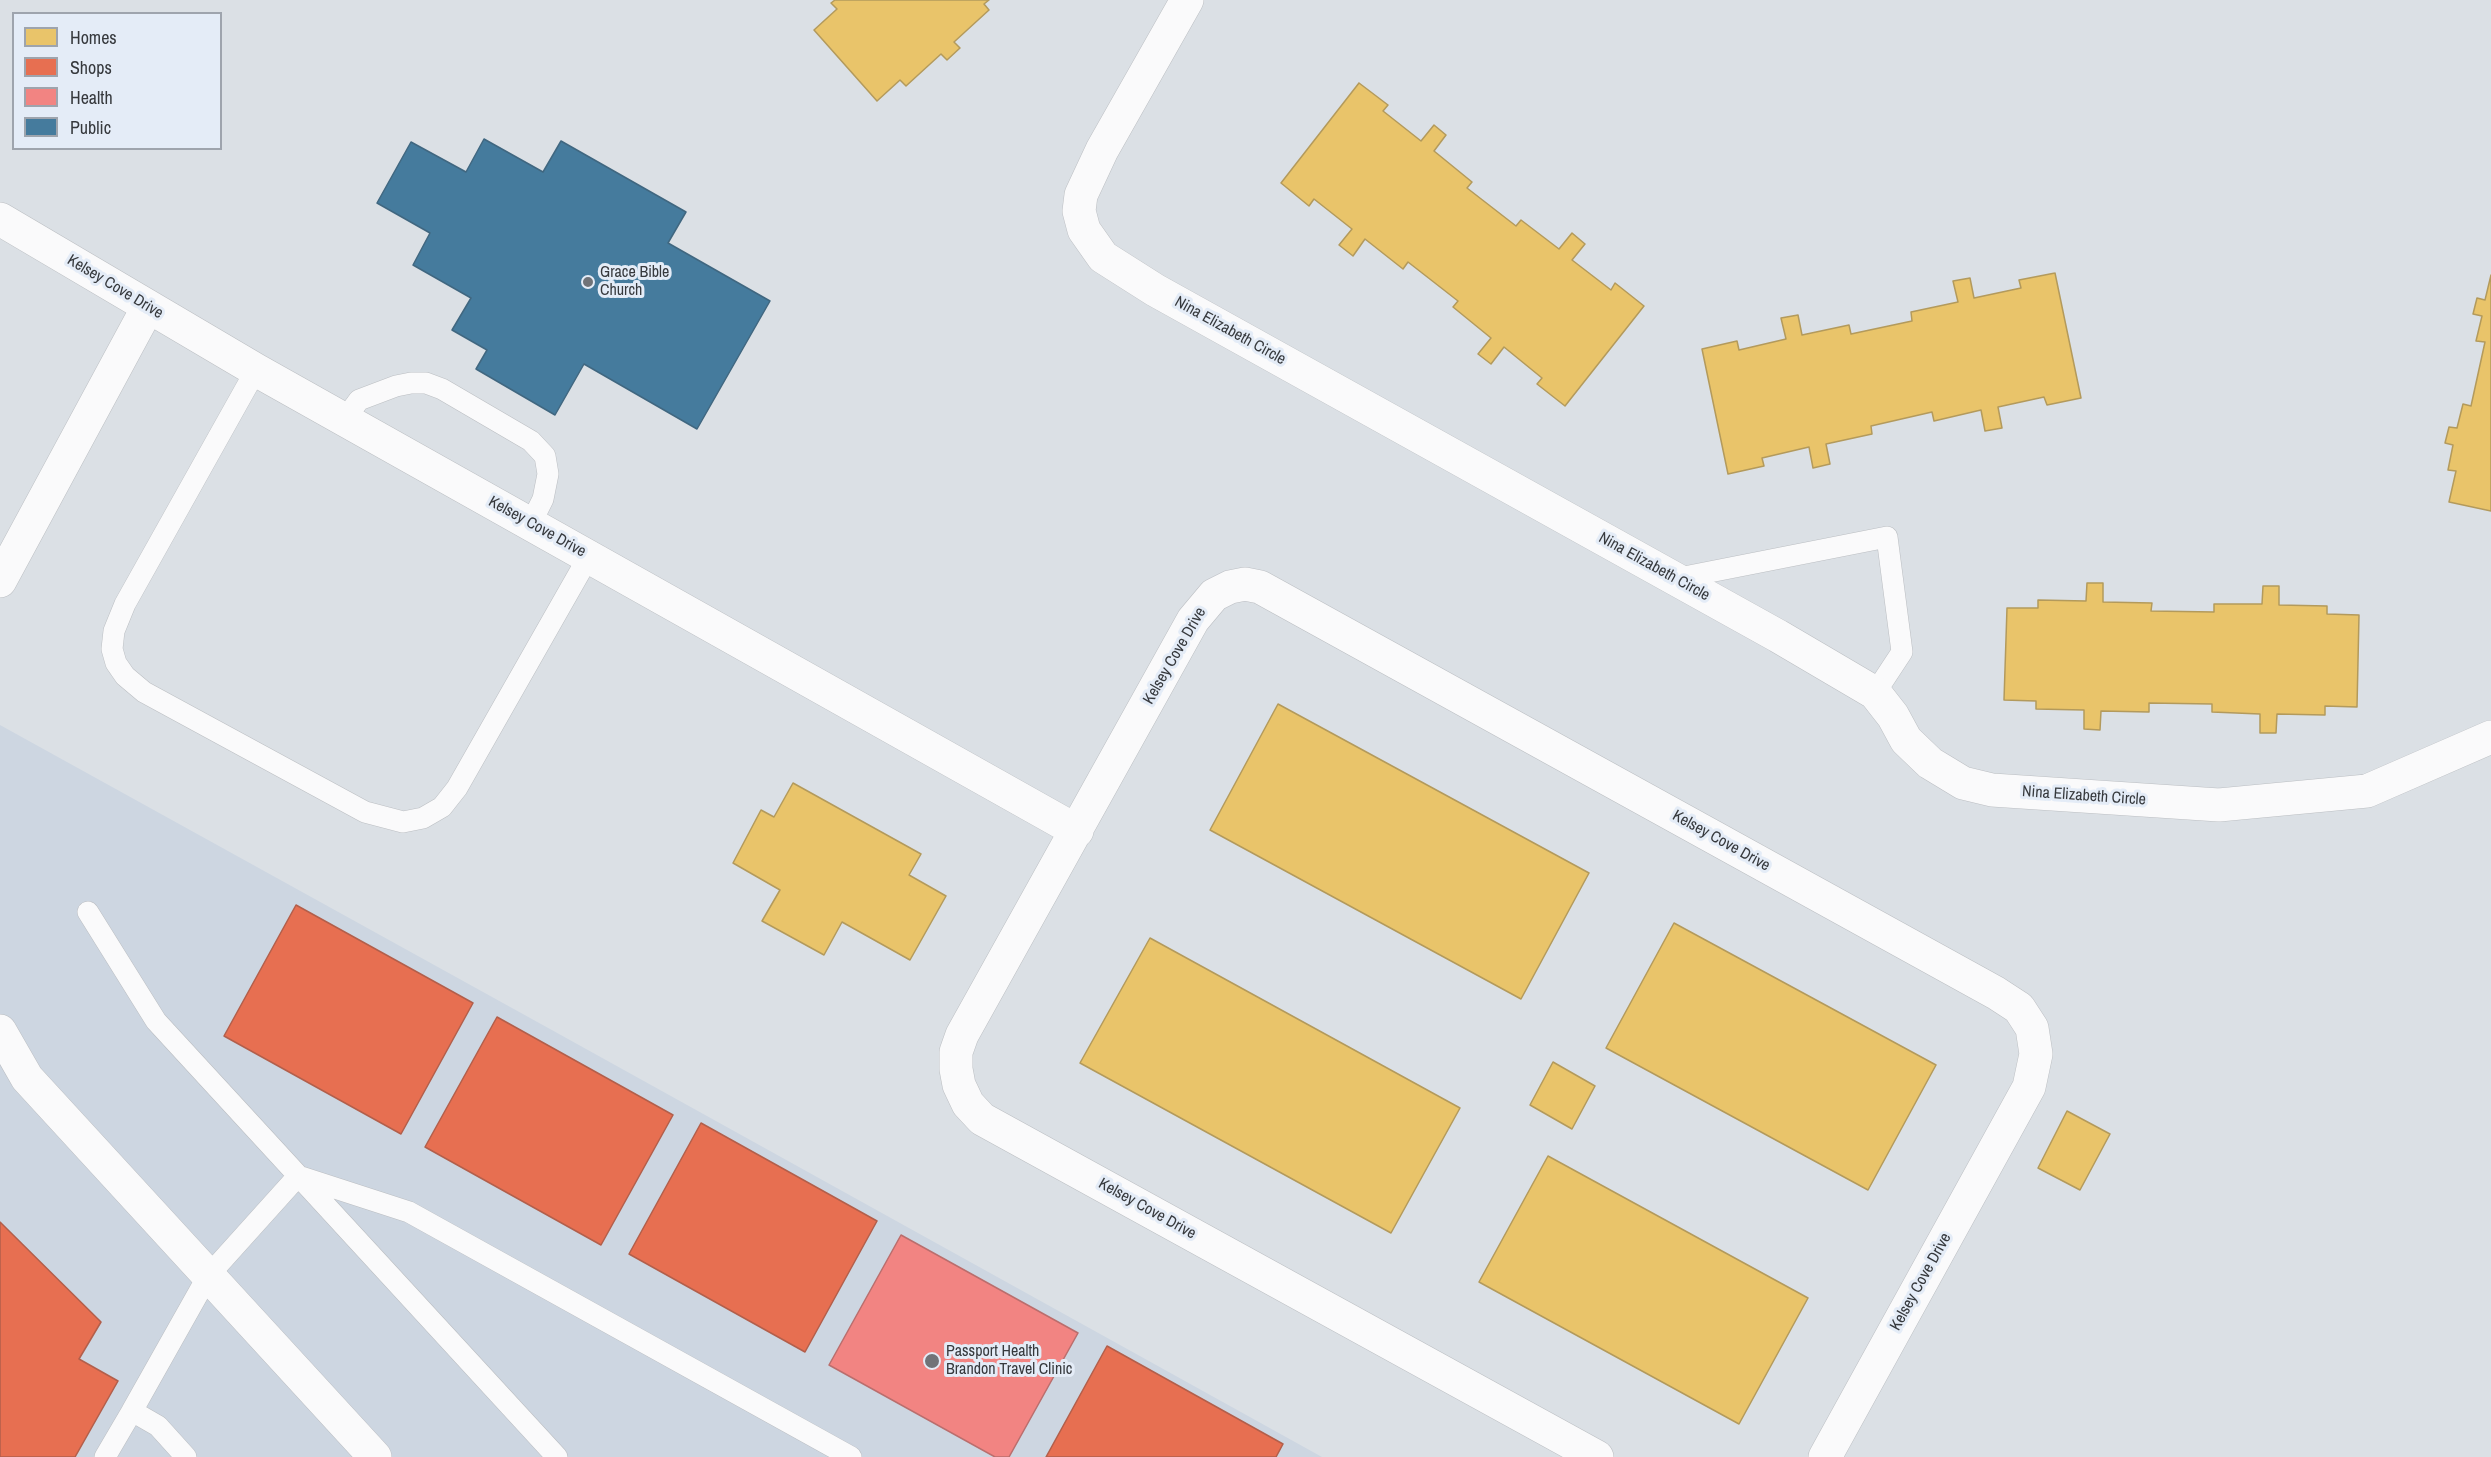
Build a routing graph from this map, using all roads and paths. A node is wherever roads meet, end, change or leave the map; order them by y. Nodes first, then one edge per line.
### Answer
1 (1187, 0) edge
2 (0, 219) edge
3 (148, 307) junction
4 (256, 370) junction
5 (345, 419) junction
6 (531, 523) junction
7 (590, 556) junction
8 (1674, 579) junction
9 (0, 581) edge
10 (1875, 693) junction
11 (2491, 737) edge
12 (1077, 831) junction
13 (88, 912) dead end
14 (0, 1031) edge
15 (298, 1176) junction
16 (208, 1276) junction
17 (132, 1412) junction
18 (105, 1457) edge
19 (186, 1457) edge
20 (375, 1457) edge
21 (557, 1457) edge
22 (851, 1457) edge
23 (1598, 1457) edge
24 (1825, 1457) edge

1 - 8 street, Nina Elizabeth Circle
2 - 3 street, Kelsey Cove Drive
3 - 4 street, Kelsey Cove Drive
3 - 9 street
4 - 5 street, Kelsey Cove Drive
4 - 7 lane
5 - 6 street, Kelsey Cove Drive
5 - 6 lane
6 - 7 street, Kelsey Cove Drive
7 - 12 street, Kelsey Cove Drive
8 - 10 street, Nina Elizabeth Circle
8 - 10 lane
10 - 11 street, Nina Elizabeth Circle
12 - 23 street, Kelsey Cove Drive
12 - 24 street, Kelsey Cove Drive
13 - 15 lane
14 - 16 street
15 - 16 lane
15 - 21 lane
15 - 22 lane
16 - 17 lane
16 - 20 street
17 - 18 lane
17 - 19 lane

